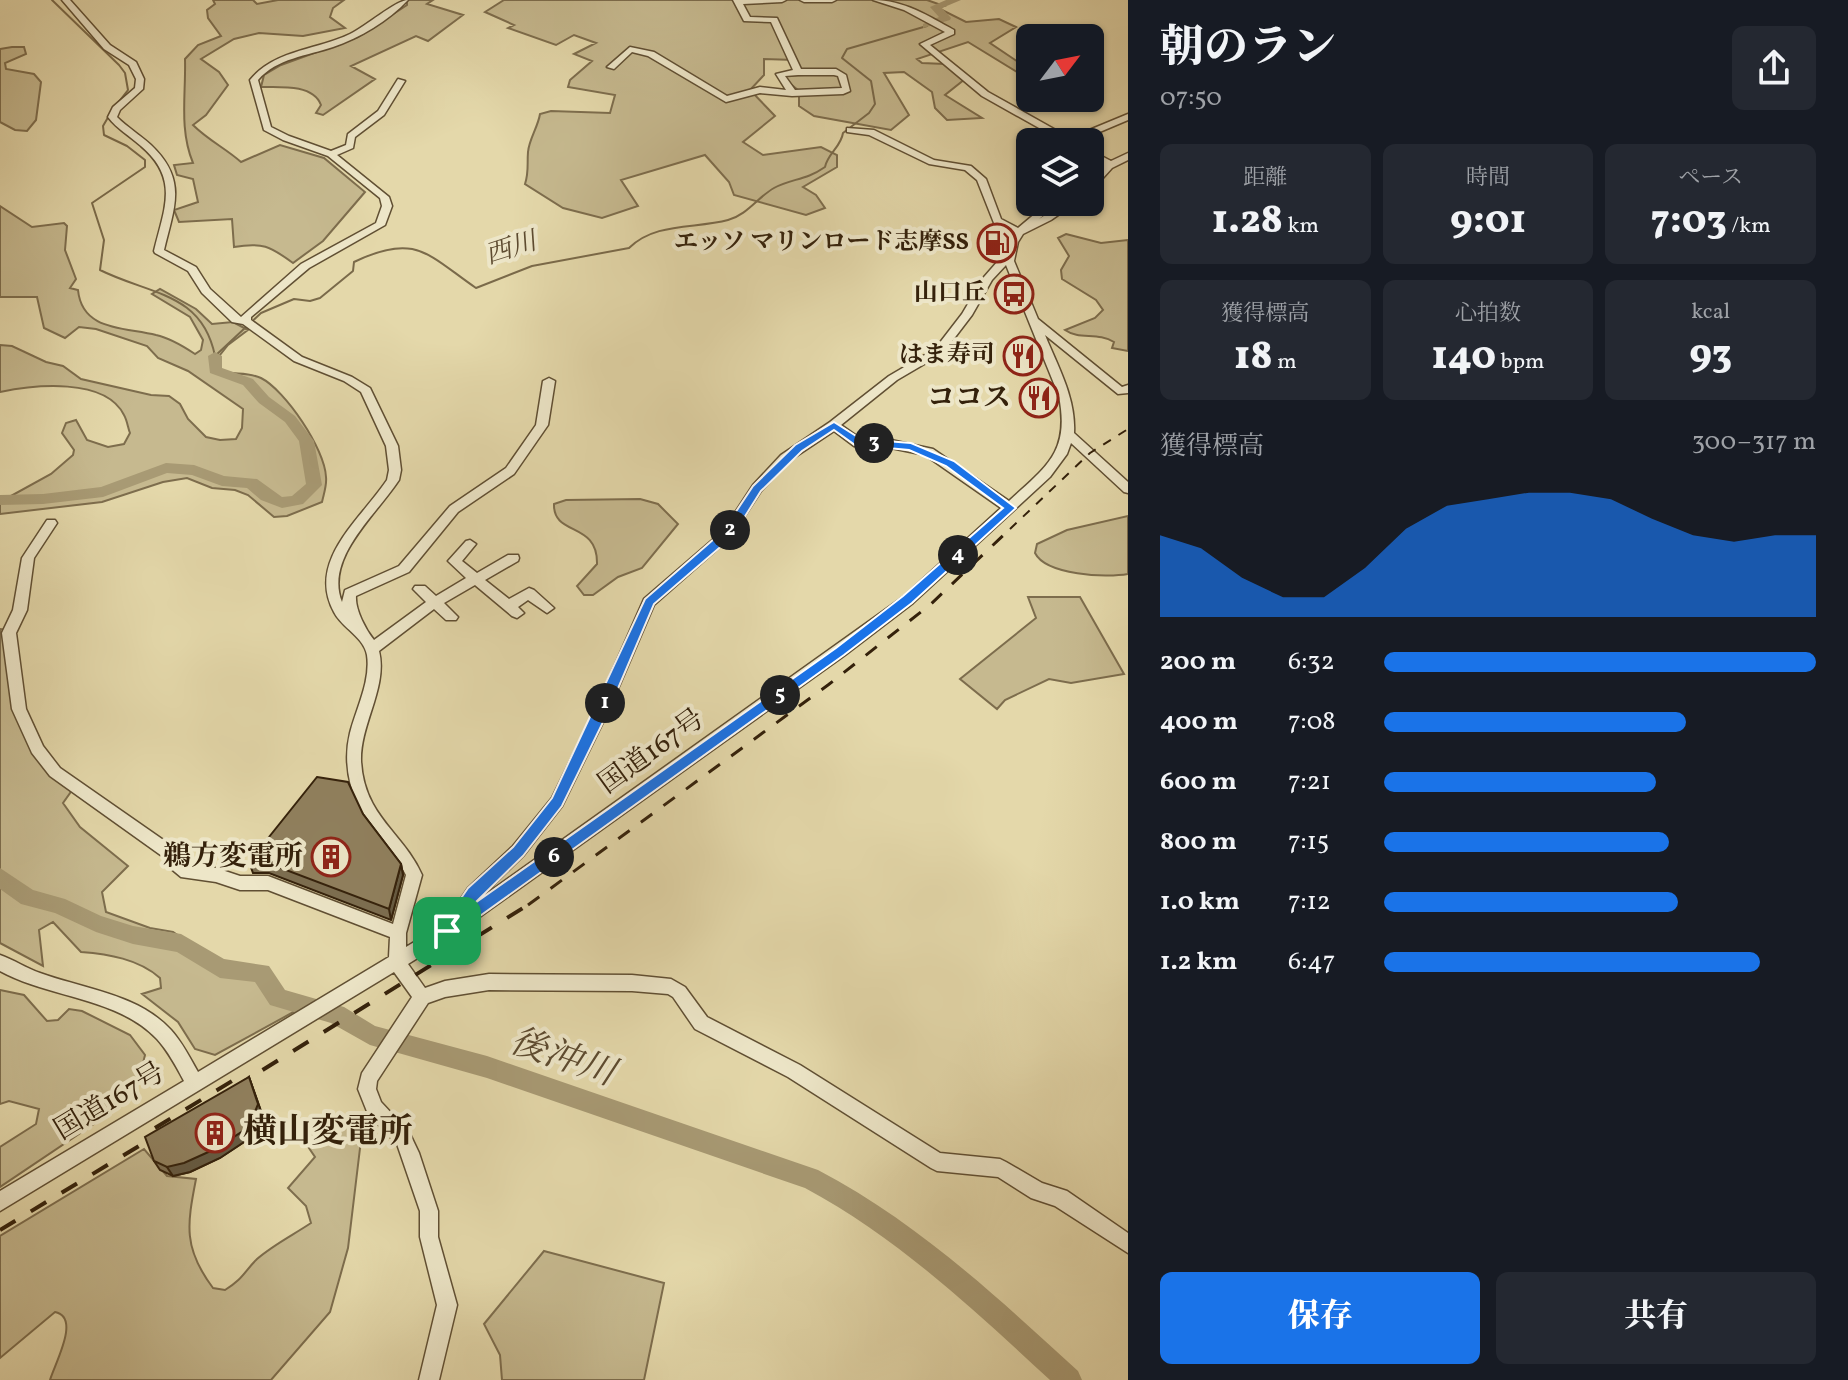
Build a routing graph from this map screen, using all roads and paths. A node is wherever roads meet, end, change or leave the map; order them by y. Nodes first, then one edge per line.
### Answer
1 (66, 0) edge
2 (404, 0) edge
3 (782, 0) edge
4 (804, 0) edge
5 (832, 0) edge
6 (877, 0) edge
7 (737, 1) edge
8 (611, 67) dead end
9 (798, 72) junction
10 (401, 81) dead end
11 (792, 93) junction
12 (1128, 117) edge
13 (1046, 128) edge
14 (1101, 128) edge
15 (850, 130) dead end
16 (331, 154) junction
17 (1128, 156) edge
18 (1104, 161) edge
19 (1110, 164) junction
20 (1104, 168) edge
21 (1104, 171) edge
22 (1038, 216) edge
23 (1051, 216) edge
24 (1019, 232) junction
25 (1009, 261) junction
26 (1031, 318) junction
27 (246, 321) junction
28 (549, 381) dead end
29 (1128, 388) edge
30 (834, 425) junction
31 (1068, 434) junction
32 (1128, 489) edge
33 (1010, 508) junction
34 (51, 523) dead end
35 (470, 544) dead end
36 (513, 558) dead end
37 (477, 580) junction
38 (420, 589) dead end
39 (435, 602) junction
40 (547, 608) dead end
41 (451, 617) dead end
42 (360, 635) junction
43 (372, 649) junction
44 (447, 931) junction
45 (398, 933) junction
46 (0, 962) edge
47 (397, 962) junction
48 (422, 997) junction
49 (195, 1084) junction
50 (0, 1202) edge
51 (1128, 1244) edge
52 (429, 1380) edge

1 - 27 street
2 - 16 street
3 - 7 street
4 - 5 street
6 - 13 street
7 - 9 street
8 - 11 street
9 - 11 street
9 - 11 street
10 - 16 street
12 - 14 street
15 - 24 street
16 - 27 street
17 - 19 street
18 - 19 street
19 - 20 street
19 - 21 street
22 - 24 street
23 - 24 street
24 - 25 street
25 - 26 street
25 - 30 street
26 - 29 street
26 - 31 street
27 - 42 street
28 - 42 street
30 - 33 street
30 - 44 street
31 - 32 street
31 - 33 street, 国道167号
33 - 44 street, 国道167号
34 - 45 street
35 - 37 street
36 - 37 street
37 - 39 street
37 - 40 street
38 - 39 street
39 - 41 street
39 - 43 street
42 - 43 street
43 - 45 street
44 - 47 street, 国道167号
45 - 47 street
46 - 49 street
47 - 48 street
47 - 49 street, 国道167号
48 - 51 street
48 - 52 street
49 - 50 street, 国道167号

